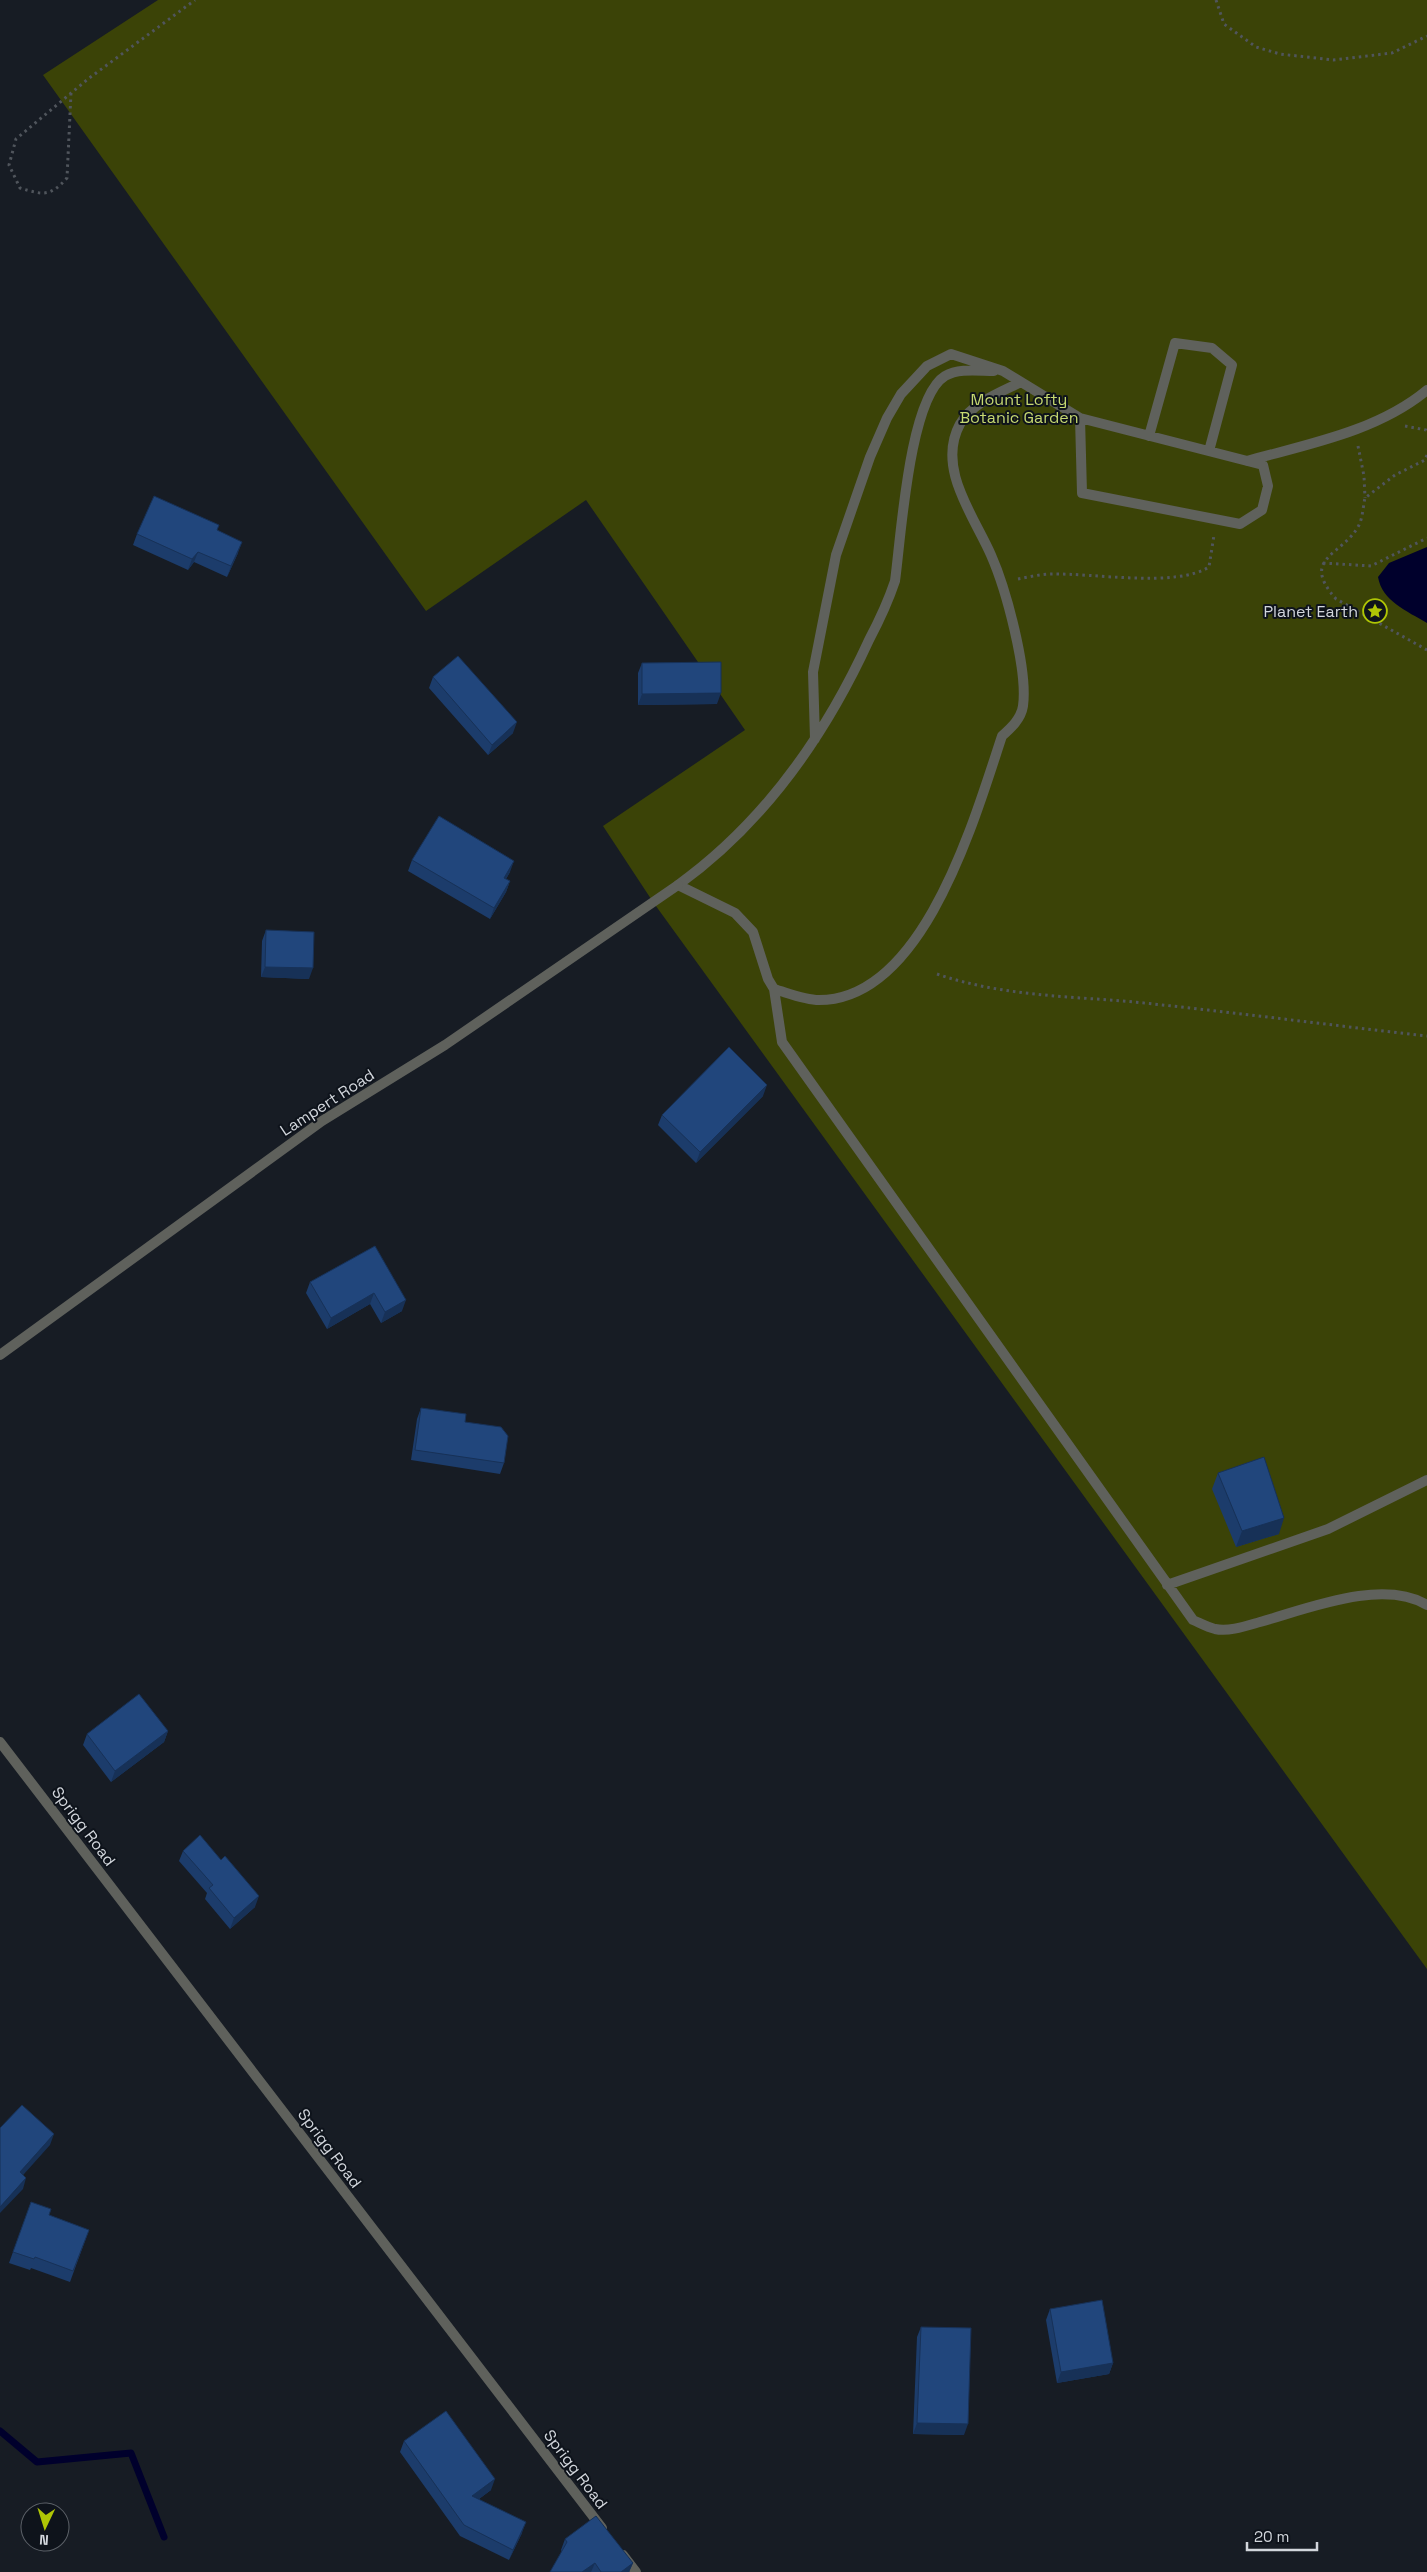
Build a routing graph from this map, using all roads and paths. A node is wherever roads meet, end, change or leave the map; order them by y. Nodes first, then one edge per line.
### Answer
1 (195, 0) edge
2 (1216, 0) edge
3 (1427, 36) edge
4 (71, 93) junction
5 (1003, 371) junction
6 (1021, 382) junction
7 (1427, 390) edge
8 (1080, 418) junction
9 (1354, 429) junction
10 (1149, 436) junction
11 (1209, 451) junction
12 (1427, 454) edge
13 (1246, 461) junction
14 (1364, 498) junction
15 (1215, 519) junction
16 (1427, 538) edge
17 (1323, 564) junction
18 (1000, 582) junction
19 (1427, 650) edge
20 (815, 739) junction
21 (678, 886) junction
22 (937, 974) dead end
23 (774, 989) junction
24 (1427, 1036) edge
25 (0, 1355) edge
26 (1427, 1480) edge
27 (1167, 1585) junction
28 (1427, 1605) edge
29 (0, 1742) edge
30 (636, 2572) edge

1 - 4 path
2 - 3 path
4 - 4 path
5 - 6 street
5 - 20 street, Lampert Road
5 - 20 street
6 - 8 street
6 - 18 street
7 - 9 street
8 - 10 street
8 - 15 street
9 - 13 street
9 - 14 path
10 - 11 street
10 - 11 street
11 - 13 street
12 - 14 path
13 - 15 street
14 - 17 path
15 - 18 path
16 - 17 path
17 - 19 path
18 - 23 street
20 - 21 street, Lampert Road
21 - 23 street
21 - 25 street, Lampert Road
22 - 24 path
23 - 27 street
26 - 27 street
27 - 28 street
29 - 30 street, Sprigg Road

